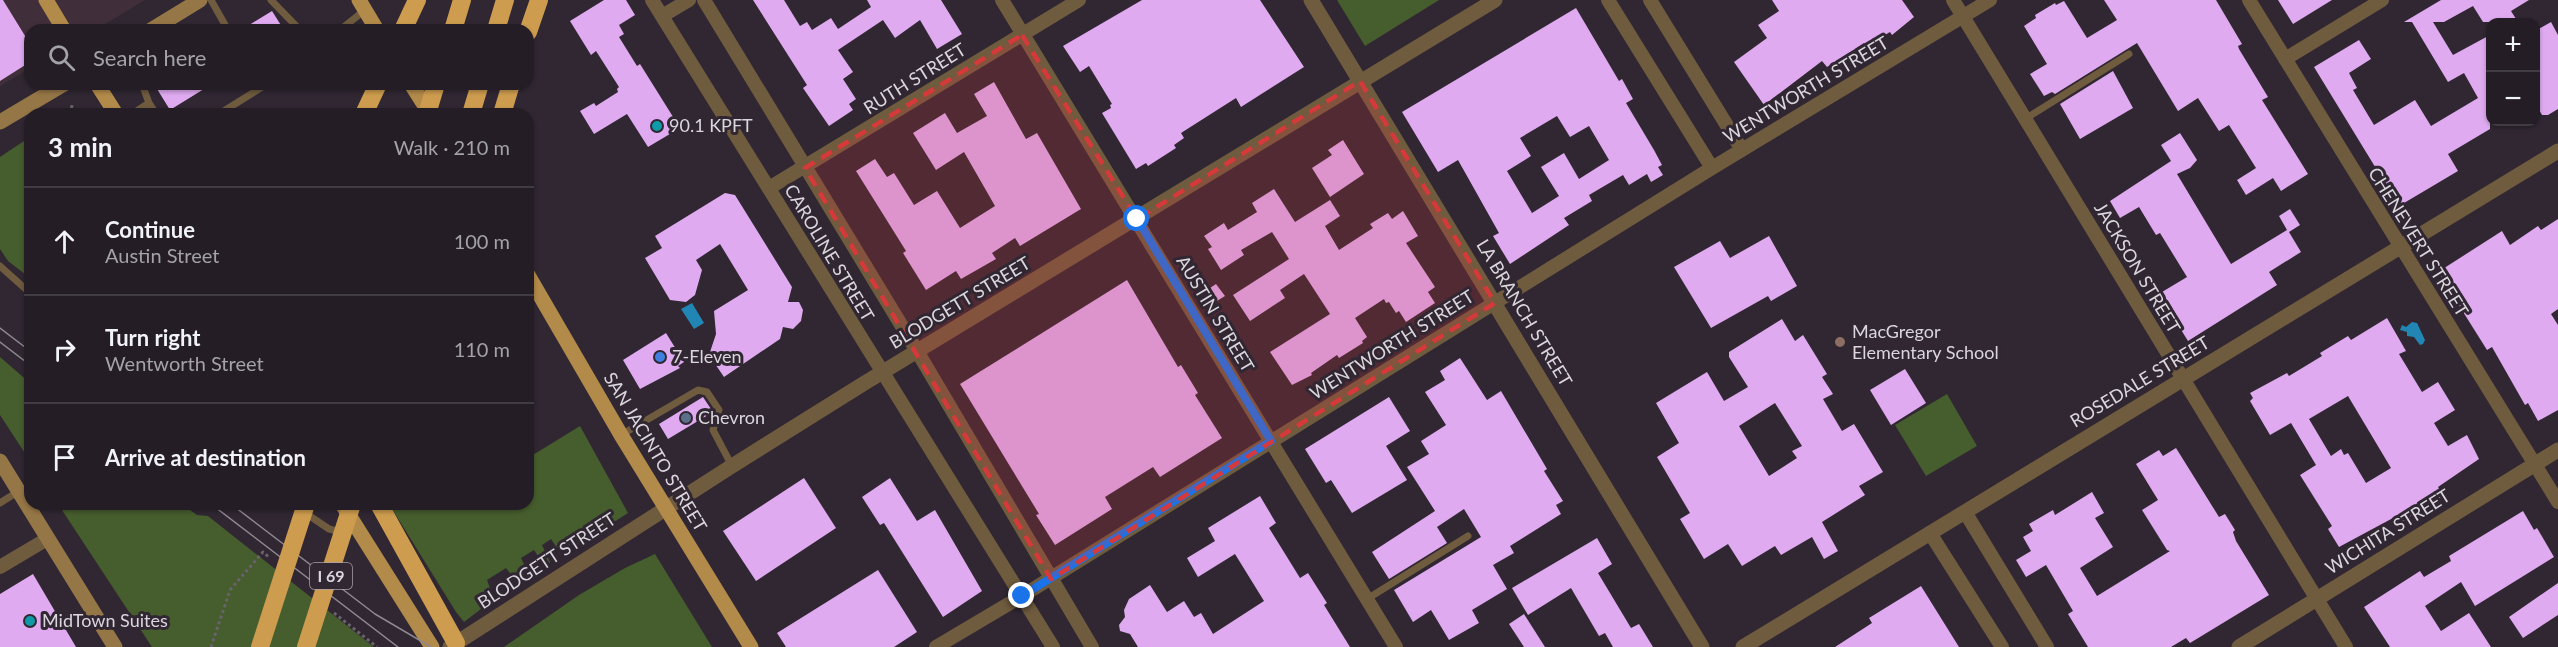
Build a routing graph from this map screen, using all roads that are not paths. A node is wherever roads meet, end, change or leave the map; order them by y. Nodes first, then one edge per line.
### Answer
1 (46, 0) edge
2 (200, 0) edge
3 (211, 0) edge
4 (271, 0) edge
5 (417, 0) edge
6 (462, 0) edge
7 (505, 0) edge
8 (539, 0) edge
9 (652, 0) edge
10 (689, 0) edge
11 (704, 0) edge
12 (1002, 0) edge
13 (1079, 0) edge
14 (1311, 0) edge
15 (1495, 0) edge
16 (1608, 0) edge
17 (1650, 0) edge
18 (1953, 0) edge
19 (1990, 0) edge
20 (2249, 0) edge
21 (2382, 0) edge
22 (362, 5) edge
23 (662, 16) junction
24 (1963, 16) junction
25 (60, 24) edge
26 (161, 24) edge
27 (225, 24) edge
28 (294, 24) edge
29 (345, 24) edge
30 (374, 24) edge
31 (406, 24) edge
32 (455, 24) edge
33 (498, 24) edge
34 (531, 24) edge
35 (1022, 34) junction
36 (2129, 54) dead end
37 (2285, 59) junction
38 (1360, 81) junction
39 (54, 90) edge
40 (101, 90) edge
41 (144, 90) edge
42 (257, 90) edge
43 (375, 90) edge
44 (414, 90) edge
45 (434, 90) edge
46 (478, 90) edge
47 (509, 90) edge
48 (149, 104) junction
49 (112, 108) edge
50 (142, 108) edge
51 (152, 108) edge
52 (229, 108) edge
53 (367, 108) edge
54 (425, 108) edge
55 (430, 108) edge
56 (473, 108) edge
57 (504, 108) edge
58 (2025, 119) junction
59 (0, 122) edge
60 (1742, 150) junction
61 (2558, 151) edge
62 (806, 168) junction
63 (1712, 168) junction
64 (769, 189) junction
65 (1137, 219) junction
66 (2400, 248) junction
67 (0, 266) edge
68 (534, 284) edge
69 (24, 288) edge
70 (1495, 303) junction
71 (917, 351) junction
72 (883, 373) junction
73 (2183, 379) junction
74 (621, 435) junction
75 (1271, 441) junction
76 (2558, 450) edge
77 (0, 461) edge
78 (2535, 464) junction
79 (732, 466) junction
80 (19, 491) junction
81 (24, 500) edge
82 (2558, 502) edge
83 (0, 503) edge
84 (665, 508) junction
85 (30, 510) edge
86 (301, 510) edge
87 (304, 510) edge
88 (346, 510) edge
89 (350, 510) edge
90 (382, 510) edge
91 (1965, 512) junction
92 (1930, 533) junction
93 (361, 535) junction
94 (1468, 536) dead end
95 (47, 539) junction
96 (0, 567) edge
97 (1051, 579) junction
98 (1022, 596) junction
99 (1367, 599) junction
100 (2317, 599) junction
101 (454, 646) edge
102 (115, 647) edge
103 (260, 647) edge
104 (306, 647) edge
105 (432, 647) edge
106 (751, 647) edge
107 (936, 647) edge
108 (1053, 647) edge
109 (1092, 647) edge
110 (1396, 647) edge
111 (1702, 647) edge
112 (1743, 647) edge
113 (2002, 647) edge
114 (2048, 647) edge
115 (2239, 647) edge
116 (2346, 647) edge

1 - 25 main road
2 - 26 main road
3 - 27 lane
4 - 28 lane
5 - 31 highway
6 - 32 highway
7 - 33 highway
8 - 34 highway
9 - 23 street, CAROLINE STREET
10 - 23 street
11 - 62 street, CAROLINE STREET
12 - 35 street, AUSTIN STREET
13 - 35 street, RUTH STREET
14 - 38 street, LA BRANCH STREET
15 - 38 street, BLODGETT STREET
16 - 63 street
17 - 60 street
18 - 24 street, JACKSON STREET
19 - 24 street, WENTWORTH STREET
20 - 37 street, CHENEVERT STREET
21 - 37 street
22 - 29 lane
22 - 30 main road
23 - 64 street, CAROLINE STREET
24 - 58 street, JACKSON STREET
24 - 60 street, WENTWORTH STREET
35 - 62 street, RUTH STREET
35 - 65 street, AUSTIN STREET
36 - 58 lane
37 - 66 street, CHENEVERT STREET
38 - 65 street, BLODGETT STREET
38 - 70 street, LA BRANCH STREET
39 - 59 main road
40 - 49 main road
41 - 48 lane
42 - 52 lane
43 - 53 highway
44 - 54 main road
45 - 55 highway, bridge
46 - 56 highway
47 - 57 highway
48 - 50 lane
48 - 51 lane
58 - 73 street, JACKSON STREET
60 - 63 street, WENTWORTH STREET
61 - 66 street, ROSEDALE STREET
62 - 64 street, RUTH STREET
62 - 71 street, CAROLINE STREET
63 - 70 street, WENTWORTH STREET
64 - 72 street, CAROLINE STREET
65 - 71 street, BLODGETT STREET
65 - 75 street, AUSTIN STREET
66 - 73 street, ROSEDALE STREET
66 - 78 street, CHENEVERT STREET
67 - 69 lane
68 - 74 main road, SAN JACINTO STREET
70 - 75 street, WENTWORTH STREET
70 - 111 street, LA BRANCH STREET
71 - 72 street, BLODGETT STREET
71 - 97 street, CAROLINE STREET
72 - 79 street, BLODGETT STREET
72 - 98 street, CAROLINE STREET
73 - 91 street, ROSEDALE STREET
73 - 100 street, JACKSON STREET
74 - 79 lane
74 - 84 main road, SAN JACINTO STREET
75 - 97 street, WENTWORTH STREET
75 - 99 street, AUSTIN STREET
76 - 78 street, WICHITA STREET
77 - 80 main road
78 - 82 street, CHENEVERT STREET
78 - 100 street, WICHITA STREET
79 - 84 street, BLODGETT STREET
80 - 81 main road
80 - 83 lane
84 - 101 street, BLODGETT STREET
84 - 106 main road, SAN JACINTO STREET
85 - 95 main road
86 - 93 lane
87 - 103 highway, I 69, bridge
88 - 93 main road
89 - 104 highway, I 69, bridge
90 - 101 highway
91 - 92 street, ROSEDALE STREET
91 - 114 street
92 - 112 street, ROSEDALE STREET
92 - 113 street
93 - 105 main road
94 - 99 lane
95 - 96 street
95 - 102 main road
97 - 98 street, WENTWORTH STREET
97 - 109 street, CAROLINE STREET
98 - 107 street, WENTWORTH STREET
98 - 108 street, CAROLINE STREET
99 - 110 street, AUSTIN STREET
100 - 115 street, WICHITA STREET
100 - 116 street, JACKSON STREET

